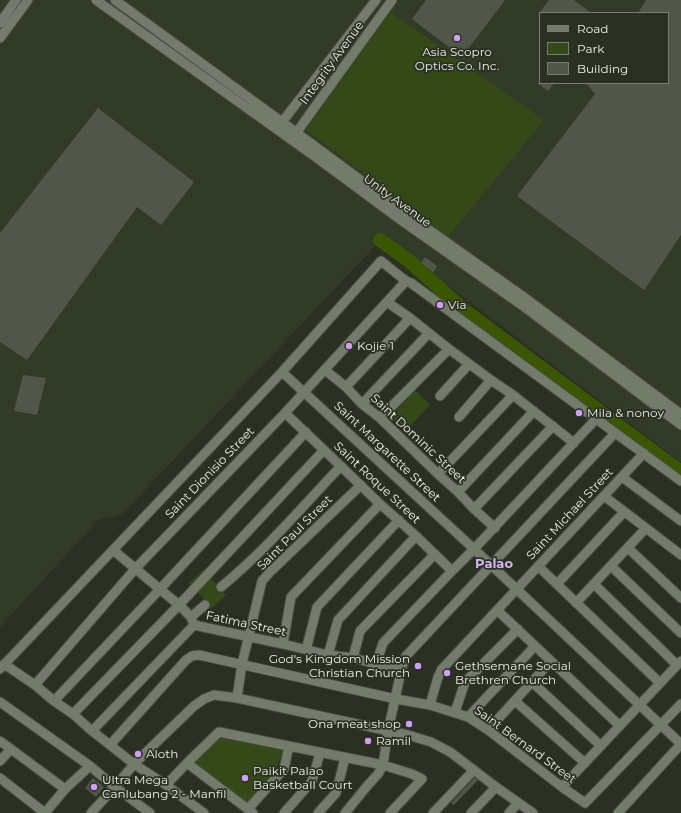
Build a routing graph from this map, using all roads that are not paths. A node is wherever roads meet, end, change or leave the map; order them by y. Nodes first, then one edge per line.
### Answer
1 (16, 0) edge
2 (28, 0) edge
3 (96, 0) edge
4 (115, 0) edge
5 (376, 0) edge
6 (392, 0) edge
7 (0, 23) edge
8 (0, 38) edge
9 (280, 125) junction
10 (297, 132) junction
11 (291, 140) junction
12 (406, 281) junction
13 (387, 302) junction
14 (410, 318) junction
15 (429, 333) junction
16 (449, 349) junction
17 (469, 364) junction
18 (325, 370) junction
19 (282, 372) junction
20 (491, 380) junction
21 (346, 387) junction
22 (304, 392) junction
23 (513, 395) junction
24 (440, 396) dead end
25 (362, 404) junction
26 (534, 411) junction
27 (285, 413) junction
28 (681, 414) edge
29 (459, 417) dead end
30 (380, 418) junction
31 (596, 419) junction
32 (681, 425) edge
33 (554, 426) junction
34 (306, 432) junction
35 (615, 433) junction
36 (574, 443) junction
37 (324, 450) junction
38 (644, 453) junction
39 (341, 466) junction
40 (438, 474) junction
41 (622, 477) junction
42 (681, 481) edge
43 (360, 485) junction
44 (458, 492) junction
45 (604, 496) junction
46 (380, 504) junction
47 (474, 509) junction
48 (624, 512) junction
49 (399, 520) junction
50 (681, 521) edge
51 (495, 528) junction
52 (646, 528) junction
53 (416, 536) junction
54 (628, 548) junction
55 (474, 549) junction
56 (113, 550) junction
57 (435, 554) junction
58 (681, 555) edge
59 (491, 565) junction
60 (538, 566) junction
61 (611, 566) junction
62 (135, 569) junction
63 (452, 571) junction
64 (557, 584) junction
65 (594, 584) junction
66 (221, 587) dead end
67 (160, 589) junction
68 (517, 589) junction
69 (681, 598) edge
70 (576, 603) junction
71 (179, 605) junction
72 (205, 605) dead end
73 (497, 610) junction
74 (192, 621) junction
75 (518, 629) junction
76 (681, 633) edge
77 (248, 636) junction
78 (284, 644) junction
79 (535, 646) junction
80 (306, 650) junction
81 (328, 655) junction
82 (353, 658) junction
83 (551, 661) junction
84 (679, 663) edge
85 (242, 664) junction
86 (376, 664) junction
87 (2, 667) edge
88 (402, 667) junction
89 (532, 682) junction
90 (660, 683) junction
91 (35, 685) junction
92 (237, 698) junction
93 (396, 699) junction
94 (515, 700) junction
95 (54, 701) junction
96 (0, 702) edge
97 (640, 704) junction
98 (681, 704) edge
99 (430, 705) junction
100 (455, 712) junction
101 (73, 714) junction
102 (468, 717) junction
103 (662, 725) junction
104 (620, 726) junction
105 (488, 730) junction
106 (92, 731) junction
107 (388, 731) junction
108 (0, 741) edge
109 (110, 745) junction
110 (289, 746) junction
111 (601, 746) junction
112 (11, 749) junction
113 (320, 753) junction
114 (345, 758) junction
115 (0, 761) edge
116 (187, 762) junction
117 (585, 763) junction
118 (134, 764) junction
119 (383, 765) junction
120 (90, 766) junction
121 (474, 770) junction
122 (0, 778) edge
123 (166, 785) junction
124 (115, 787) junction
125 (496, 787) junction
126 (562, 787) junction
127 (65, 790) junction
128 (518, 803) junction
129 (250, 811) edge
130 (45, 813) edge
131 (91, 813) edge
132 (150, 813) edge
133 (204, 813) edge
134 (284, 813) edge
135 (318, 813) edge
136 (345, 813) edge
137 (390, 813) edge
138 (433, 813) edge
139 (471, 813) edge
140 (509, 813) edge
141 (533, 813) edge
142 (618, 813) edge

1 - 7 street
2 - 8 street
3 - 9 street, Unity Avenue
4 - 9 street, Unity Avenue
5 - 9 street, Integrity Avenue
6 - 10 street, Integrity Avenue
9 - 10 street, Unity Avenue
9 - 11 street, Unity Avenue
10 - 11 street, Integrity Avenue
10 - 28 street, Unity Avenue
11 - 32 street, Unity Avenue
12 - 13 street, Saint Dionisio Street
12 - 19 street
12 - 31 street
13 - 14 street
13 - 18 street, Saint Dionisio Street
14 - 15 street
14 - 21 street
15 - 16 street
15 - 25 street
16 - 17 street
16 - 30 street
17 - 20 street
17 - 24 street
18 - 21 street, Saint Dominic Street
18 - 22 street, Saint Dionisio Street
19 - 22 street, Saint Margarette Street
19 - 56 street
20 - 23 street
20 - 29 street
21 - 25 street, Saint Dominic Street
22 - 27 street, Saint Dionisio Street
22 - 55 street, Saint Margarette Street
23 - 26 street
23 - 40 street
25 - 30 street, Saint Dominic Street
26 - 33 street
26 - 44 street
27 - 34 street, Saint Roque Street
27 - 62 street, Saint Dionisio Street
30 - 40 street, Saint Dominic Street
31 - 35 street
31 - 36 street
33 - 36 street
33 - 47 street
34 - 37 street, Saint Roque Street
34 - 67 street
35 - 38 street
35 - 59 street
36 - 51 street
37 - 39 street, Saint Roque Street
37 - 71 street
38 - 41 street, Saint Michael Street
38 - 42 street
39 - 43 street, Saint Roque Street
39 - 66 street
40 - 44 street, Saint Dominic Street
41 - 45 street, Saint Michael Street
41 - 50 street
43 - 46 street, Saint Roque Street
43 - 77 street, Saint Paul Street
44 - 47 street, Saint Dominic Street
45 - 48 street
45 - 60 street, Saint Michael Street
46 - 49 street, Saint Roque Street
46 - 78 street
47 - 51 street, Saint Dominic Street
48 - 52 street
48 - 64 street
49 - 53 street, Saint Roque Street
49 - 80 street
51 - 55 street
52 - 54 street
52 - 58 street
53 - 57 street, Saint Roque Street
53 - 81 street
54 - 61 street
54 - 69 street
55 - 59 street, Saint Margarette Street
55 - 63 street
56 - 62 street, Fatima Street
56 - 87 street
57 - 63 street, Saint Roque Street
57 - 82 street
59 - 68 street, Saint Margarette Street
59 - 88 street
60 - 64 street
60 - 68 street, Saint Michael Street
61 - 65 street
61 - 76 street
62 - 67 street, Fatima Street
62 - 91 street, Saint Dionisio Street
63 - 86 street
64 - 70 street
65 - 70 street
65 - 84 street
67 - 71 street, Fatima Street
67 - 95 street
68 - 73 street, Saint Michael Street
68 - 97 street, Saint Margarette Street
70 - 90 street
71 - 74 street, Fatima Street
71 - 101 street
72 - 74 street
73 - 75 street
73 - 99 street, Saint Michael Street
74 - 77 street, Fatima Street
74 - 106 street
75 - 79 street
75 - 100 street
77 - 78 street, Fatima Street
77 - 85 street, Saint Paul Street
78 - 80 street, Fatima Street
79 - 83 street
79 - 102 street
80 - 81 street, Fatima Street
81 - 82 street, Fatima Street
82 - 86 street, Fatima Street
83 - 89 street
83 - 104 street
84 - 90 street
85 - 92 street, Saint Paul Street
85 - 93 street, Saint Bernard Street
85 - 109 street, Saint Bernard Street
86 - 88 street, Fatima Street
87 - 91 street
88 - 93 street
89 - 94 street
89 - 111 street
90 - 97 street
91 - 95 street
92 - 107 street
92 - 118 street
93 - 99 street, Saint Bernard Street
93 - 107 street
94 - 105 street
94 - 117 street
95 - 101 street
96 - 120 street
97 - 103 street, Saint Margarette Street
97 - 104 street
98 - 103 street
99 - 100 street, Saint Bernard Street
100 - 102 street, Saint Bernard Street
101 - 106 street
102 - 105 street, Saint Bernard Street
103 - 126 street, Saint Bernard Street
103 - 142 street, Saint Margarette Street
104 - 111 street
105 - 126 street, Saint Bernard Street
106 - 109 street
107 - 119 street
107 - 121 street
108 - 112 street
109 - 118 street
110 - 113 street
110 - 116 street
110 - 129 street
111 - 117 street
112 - 115 street
112 - 127 street
113 - 114 street
113 - 134 street
114 - 119 street
114 - 135 street
116 - 123 street
116 - 129 street
117 - 126 street
118 - 123 street
118 - 124 street
119 - 136 street
119 - 137 street
120 - 124 street
120 - 127 street
121 - 125 street
121 - 138 street
122 - 130 street
123 - 133 street
124 - 131 street
124 - 132 street
125 - 128 street
125 - 139 street
127 - 130 street
128 - 140 street
128 - 141 street

